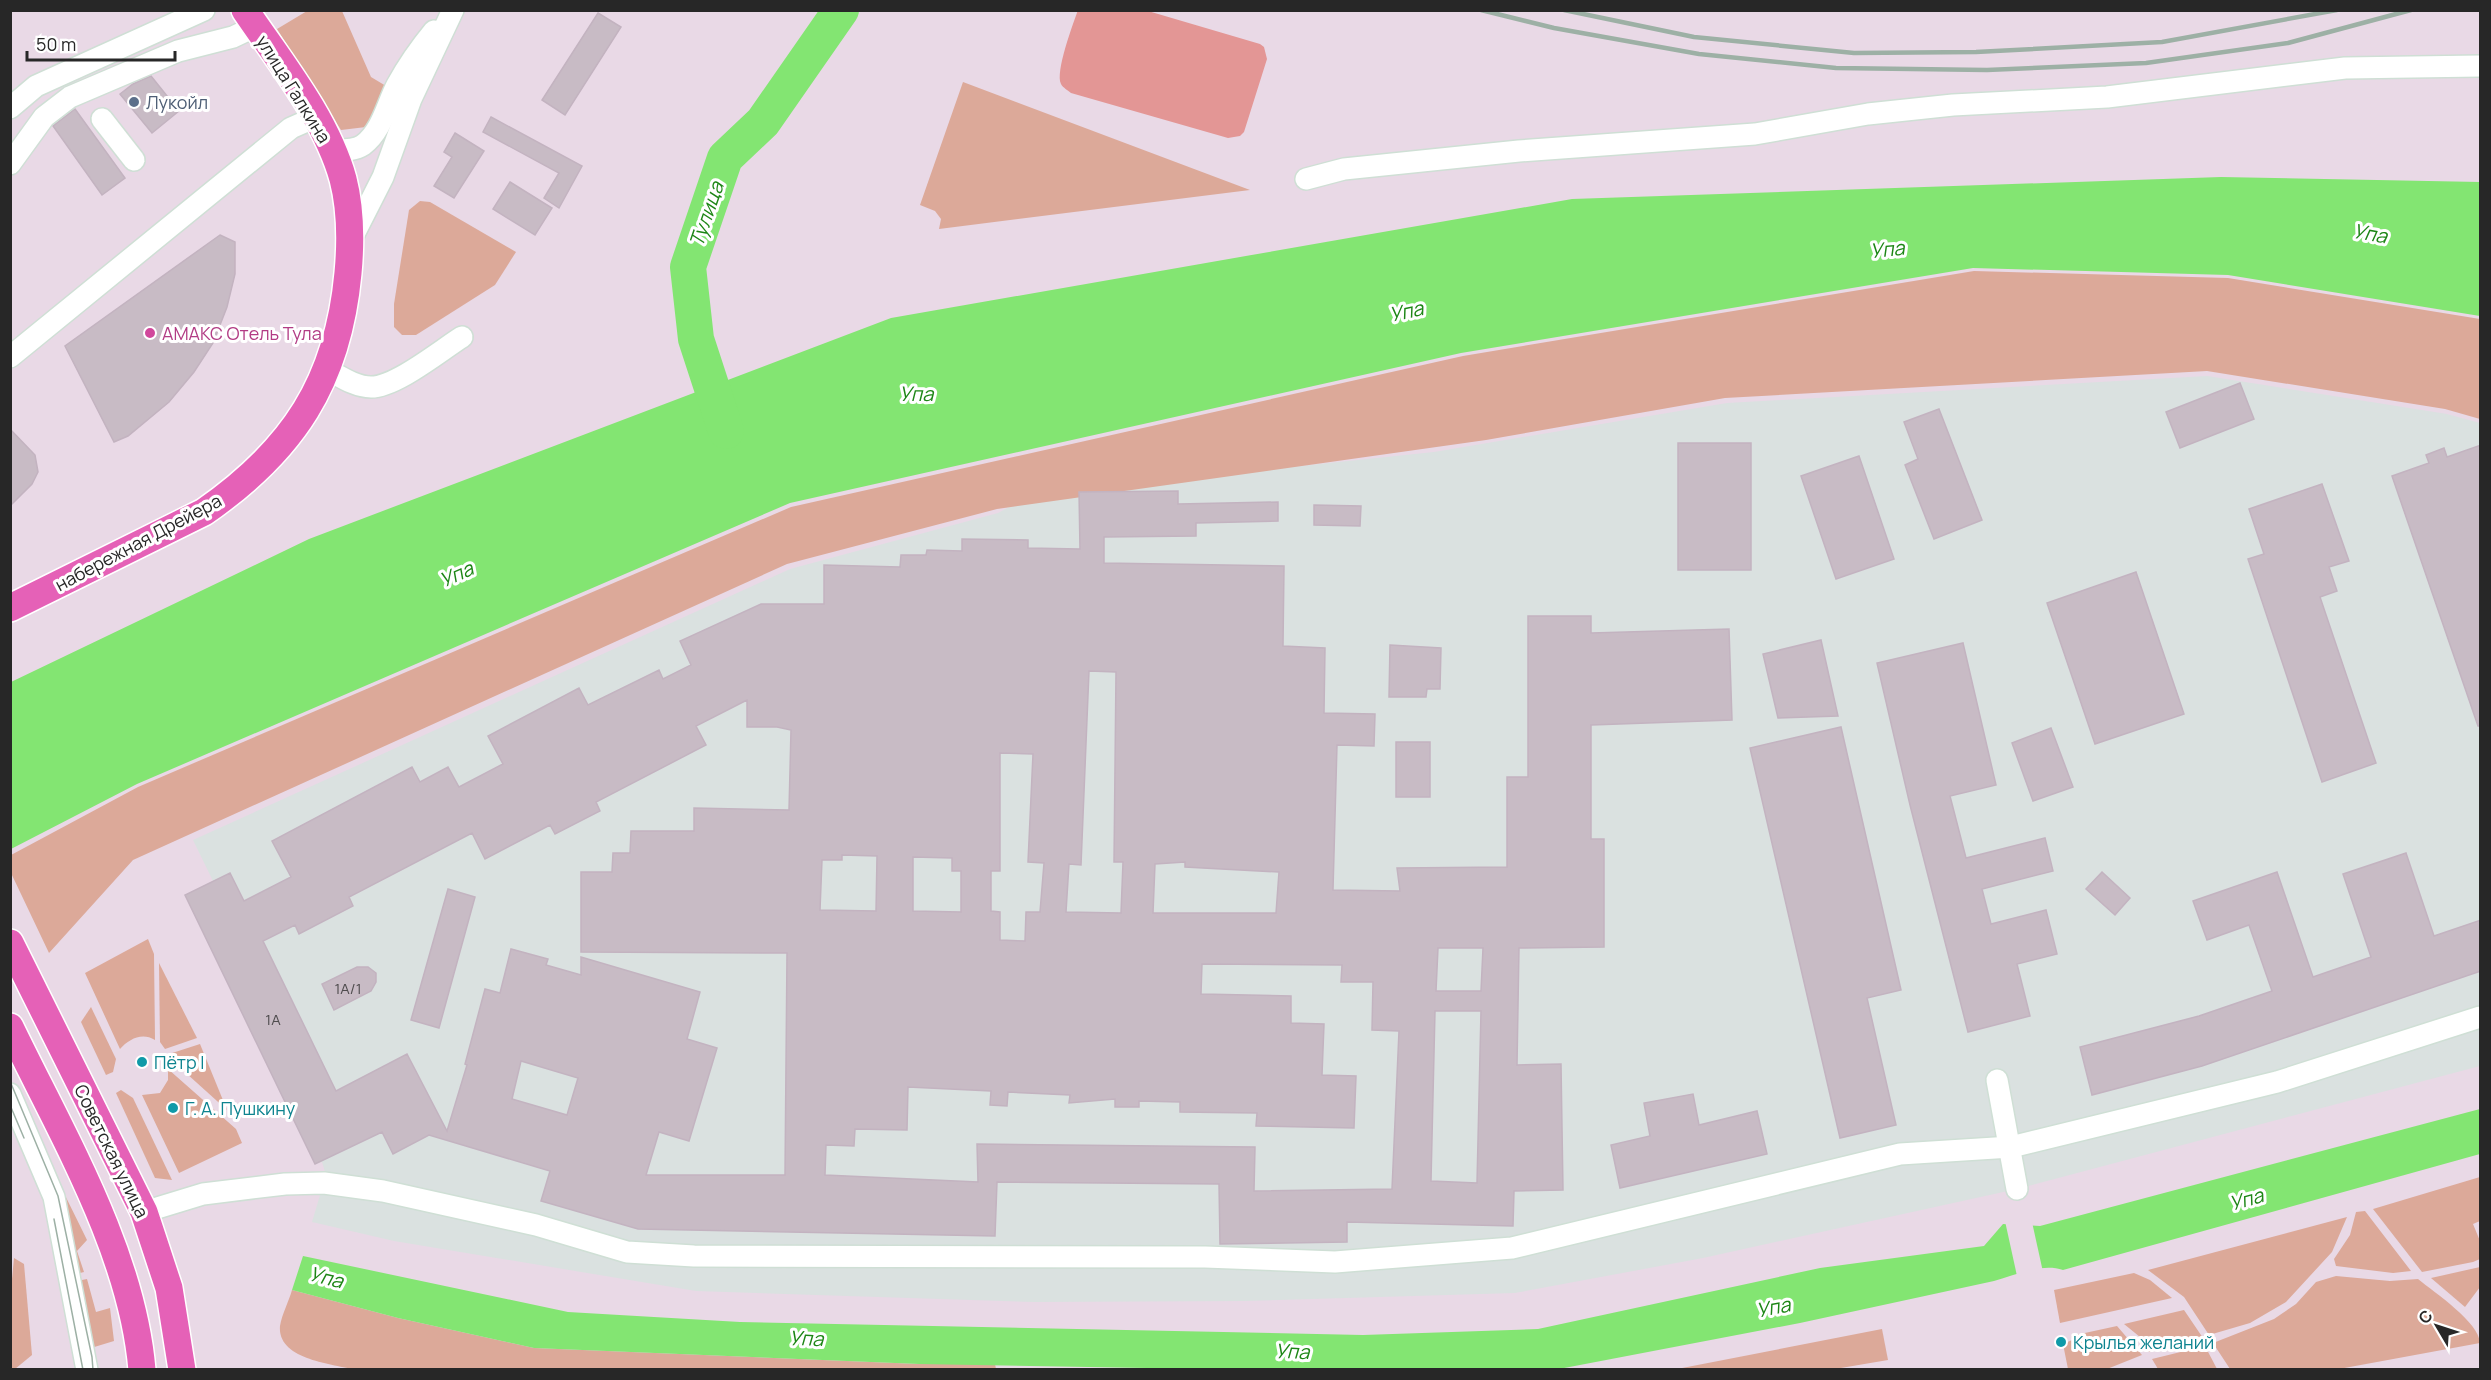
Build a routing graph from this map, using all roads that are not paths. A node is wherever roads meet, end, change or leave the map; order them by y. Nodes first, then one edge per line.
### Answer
1 (204, 10) edge
2 (452, 12) edge
3 (250, 18) edge
4 (2481, 66) edge
5 (10, 108) edge
6 (316, 117) junction
7 (102, 118) dead end
8 (332, 150) junction
9 (134, 160) dead end
10 (10, 164) edge
11 (1306, 179) dead end
12 (351, 240) junction
13 (462, 337) dead end
14 (10, 357) edge
15 (328, 370) junction
16 (10, 608) edge
17 (10, 943) edge
18 (2481, 1017) edge
19 (10, 1028) edge
20 (1997, 1080) dead end
21 (10, 1094) edge
22 (2011, 1147) junction
23 (2017, 1189) dead end
24 (144, 1212) junction
25 (187, 1368) edge
26 (87, 1370) edge
27 (142, 1370) edge

1 - 5 street
2 - 8 street
2 - 12 street
3 - 6 main road, улица Галкина
3 - 10 street
4 - 11 street
6 - 8 main road, улица Галкина
6 - 14 street
7 - 9 street
8 - 12 main road, улица Галкина
12 - 15 main road, набережная Дрейера
13 - 15 street
15 - 16 main road, набережная Дрейера
17 - 24 main road, Советская улица
18 - 22 street
19 - 27 main road, Советская улица
20 - 22 street
21 - 26 street
22 - 23 street
22 - 24 street
24 - 25 main road, Советская улица

